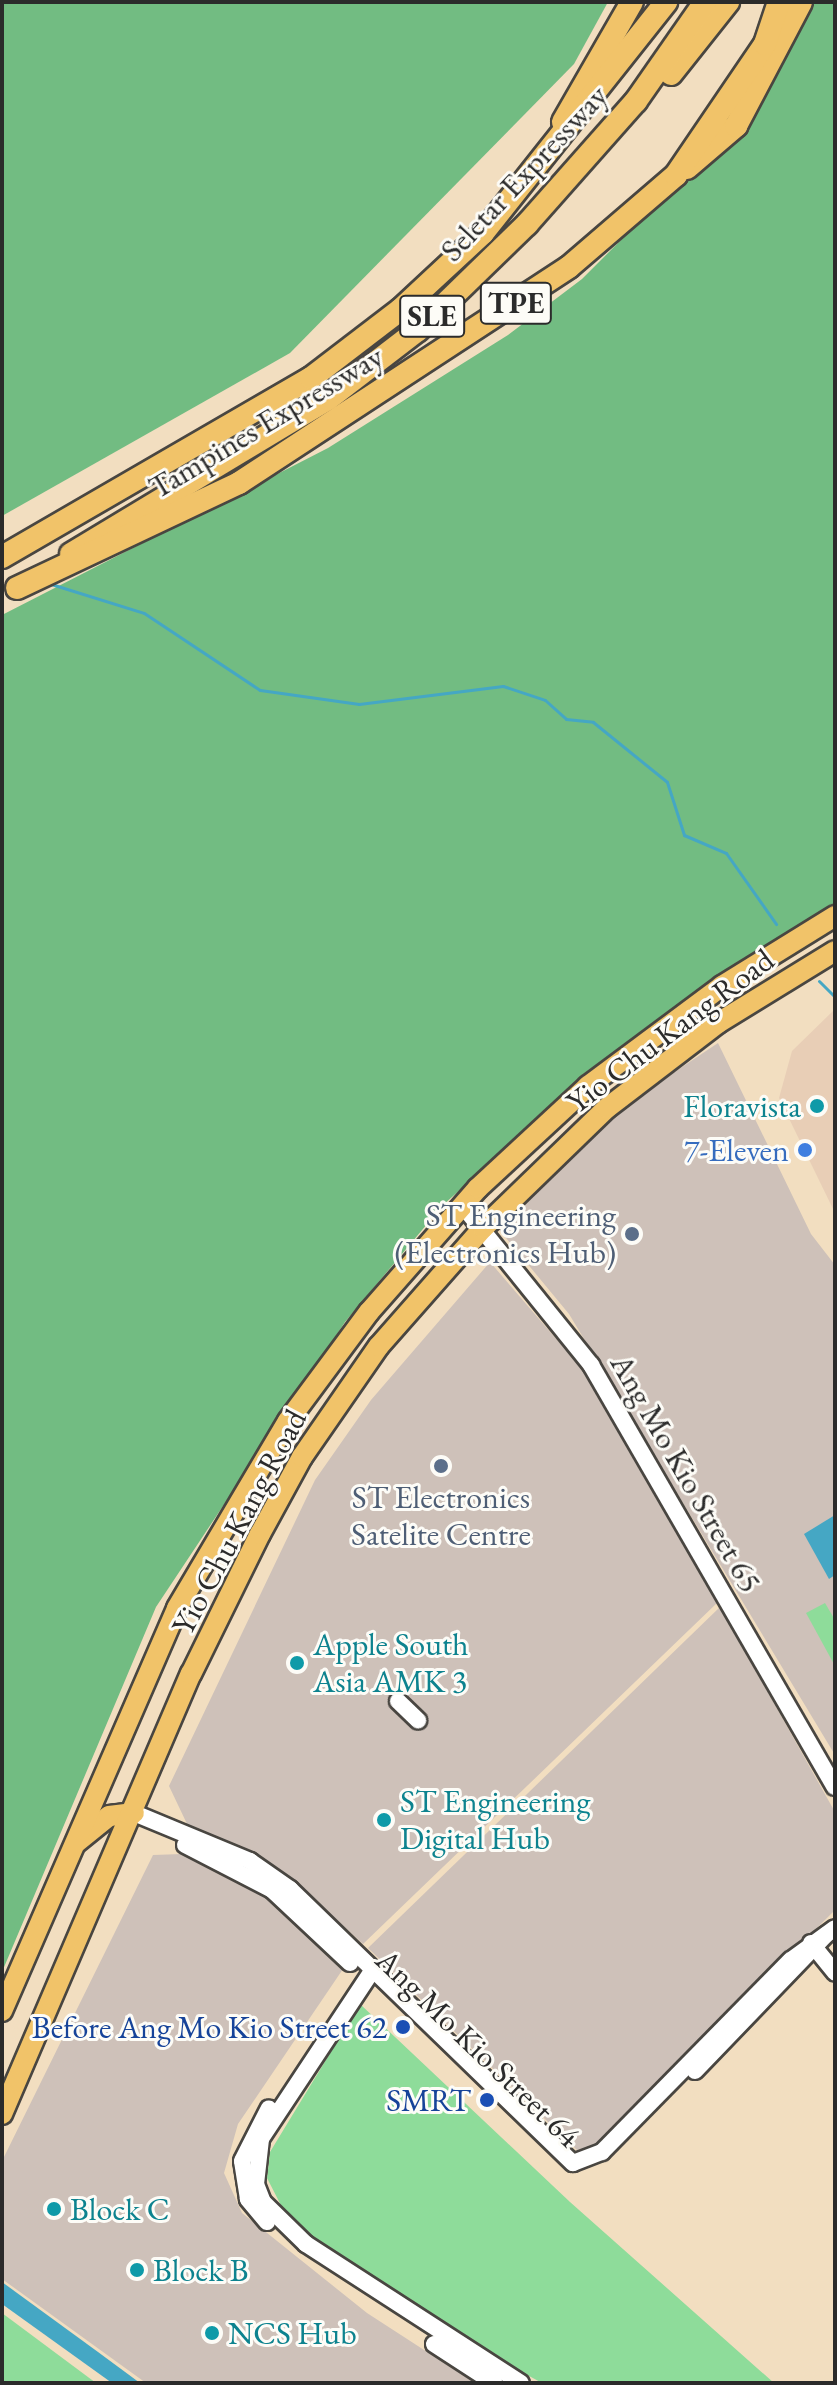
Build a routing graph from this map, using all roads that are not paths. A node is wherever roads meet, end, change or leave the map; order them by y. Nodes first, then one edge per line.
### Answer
1 (632, 2) edge
2 (666, 2) edge
3 (705, 2) edge
4 (728, 2) edge
5 (779, 2) edge
6 (801, 2) edge
7 (636, 101) junction
8 (559, 143) junction
9 (676, 175) junction
10 (2, 557) edge
11 (10, 592) edge
12 (835, 916) edge
13 (835, 951) edge
14 (462, 1205) junction
15 (483, 1228) junction
16 (398, 1701) dead end
17 (418, 1720) dead end
18 (105, 1773) junction
19 (835, 1787) edge
20 (128, 1816) junction
21 (71, 1848) junction
22 (831, 1932) edge
23 (814, 1946) junction
24 (365, 1971) junction
25 (835, 1973) edge
26 (2, 2011) edge
27 (2, 2114) edge
28 (494, 2383) edge
29 (521, 2383) edge

1 - 8 highway
2 - 8 highway, Seletar Expressway / SLE
3 - 7 highway, Seletar Expressway / SLE
4 - 7 highway
5 - 9 highway, Tampines Expressway / TPE
6 - 9 highway
7 - 11 highway, Seletar Expressway / SLE
8 - 10 highway, Seletar Expressway / SLE
9 - 11 highway, Tampines Expressway / TPE
12 - 14 main road, Yio Chu Kang Road
13 - 15 main road, Yio Chu Kang Road
14 - 15 street, Ang Mo Kio Street 65
14 - 18 main road, Yio Chu Kang Road
15 - 19 street, Ang Mo Kio Street 65
15 - 20 main road, Yio Chu Kang Road
16 - 17 street
18 - 20 main road
18 - 21 main road, Yio Chu Kang Road
20 - 21 main road
20 - 24 street, Ang Mo Kio Street 64
20 - 27 main road, Yio Chu Kang Road
21 - 26 main road, Yio Chu Kang Road
22 - 23 street, Ang Mo Kio Street 64
23 - 24 street, Ang Mo Kio Street 64
23 - 25 street
24 - 28 street
24 - 29 street

